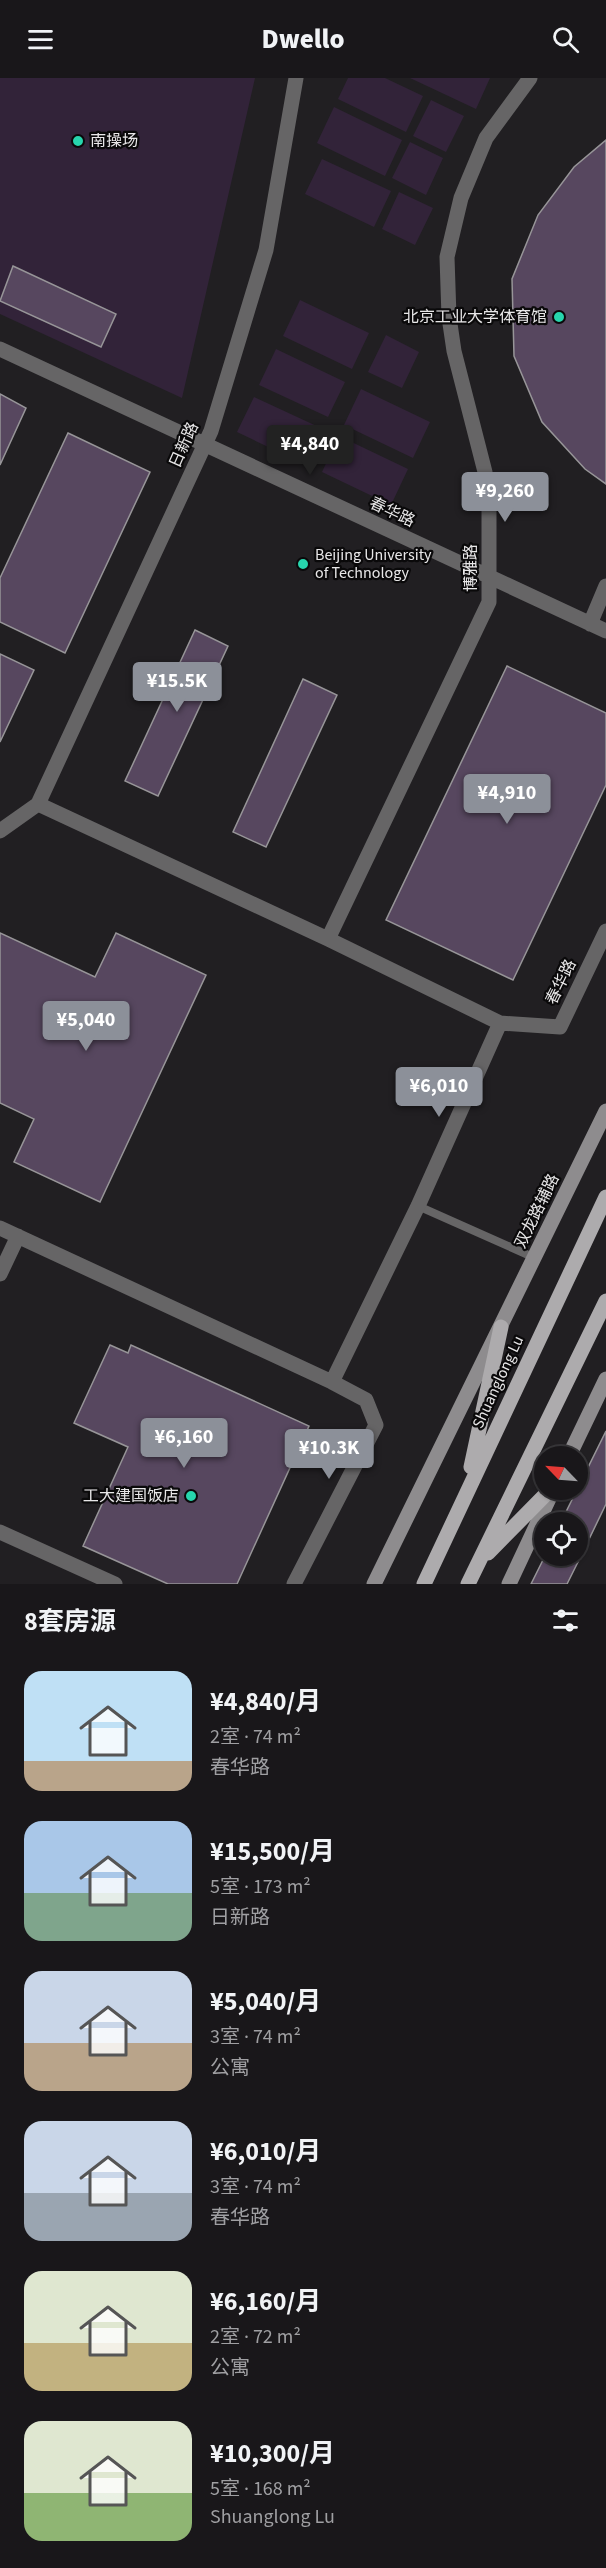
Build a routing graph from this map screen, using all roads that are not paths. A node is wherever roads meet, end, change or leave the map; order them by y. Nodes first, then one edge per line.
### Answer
1 (296, 78) edge
2 (530, 78) edge
3 (0, 349) edge
4 (204, 445) junction
5 (488, 576) junction
6 (606, 586) edge
7 (590, 624) junction
8 (606, 631) edge
9 (38, 804) junction
10 (0, 831) edge
11 (606, 931) edge
12 (328, 939) junction
13 (500, 1023) junction
14 (606, 1111) edge
15 (606, 1197) edge
16 (418, 1206) junction
17 (0, 1228) edge
18 (18, 1236) junction
19 (535, 1258) junction
20 (0, 1274) edge
21 (606, 1301) edge
22 (501, 1327) junction
23 (606, 1379) edge
24 (332, 1382) junction
25 (574, 1446) edge
26 (466, 1494) junction
27 (542, 1500) edge
28 (547, 1500) edge
29 (0, 1532) edge
30 (477, 1564) junction
31 (116, 1584) edge
32 (294, 1584) edge
33 (374, 1584) edge
34 (424, 1584) edge
35 (468, 1584) edge
36 (509, 1584) edge

1 - 4 street, 日新路
2 - 5 street, 博雅路
3 - 4 street, 春华路
4 - 5 street, 春华路
4 - 9 street, 日新路
5 - 7 street, 春华路
5 - 12 street, 博雅路
6 - 7 street
7 - 8 street, 春华路
9 - 10 street
9 - 12 street
11 - 13 street, 春华路
12 - 13 street
13 - 16 street
14 - 19 main road, 双龙路辅路
15 - 26 main road, Shuanglong Lu
16 - 19 lane
16 - 24 street
17 - 18 street
18 - 20 street
18 - 24 street
19 - 22 main road, 双龙路辅路
21 - 30 main road
22 - 26 main road
22 - 33 main road, Shuanglong Lu
23 - 25 main road
24 - 32 street
26 - 34 main road, Shuanglong Lu
27 - 30 main road
28 - 36 main road
29 - 31 street
30 - 35 main road

